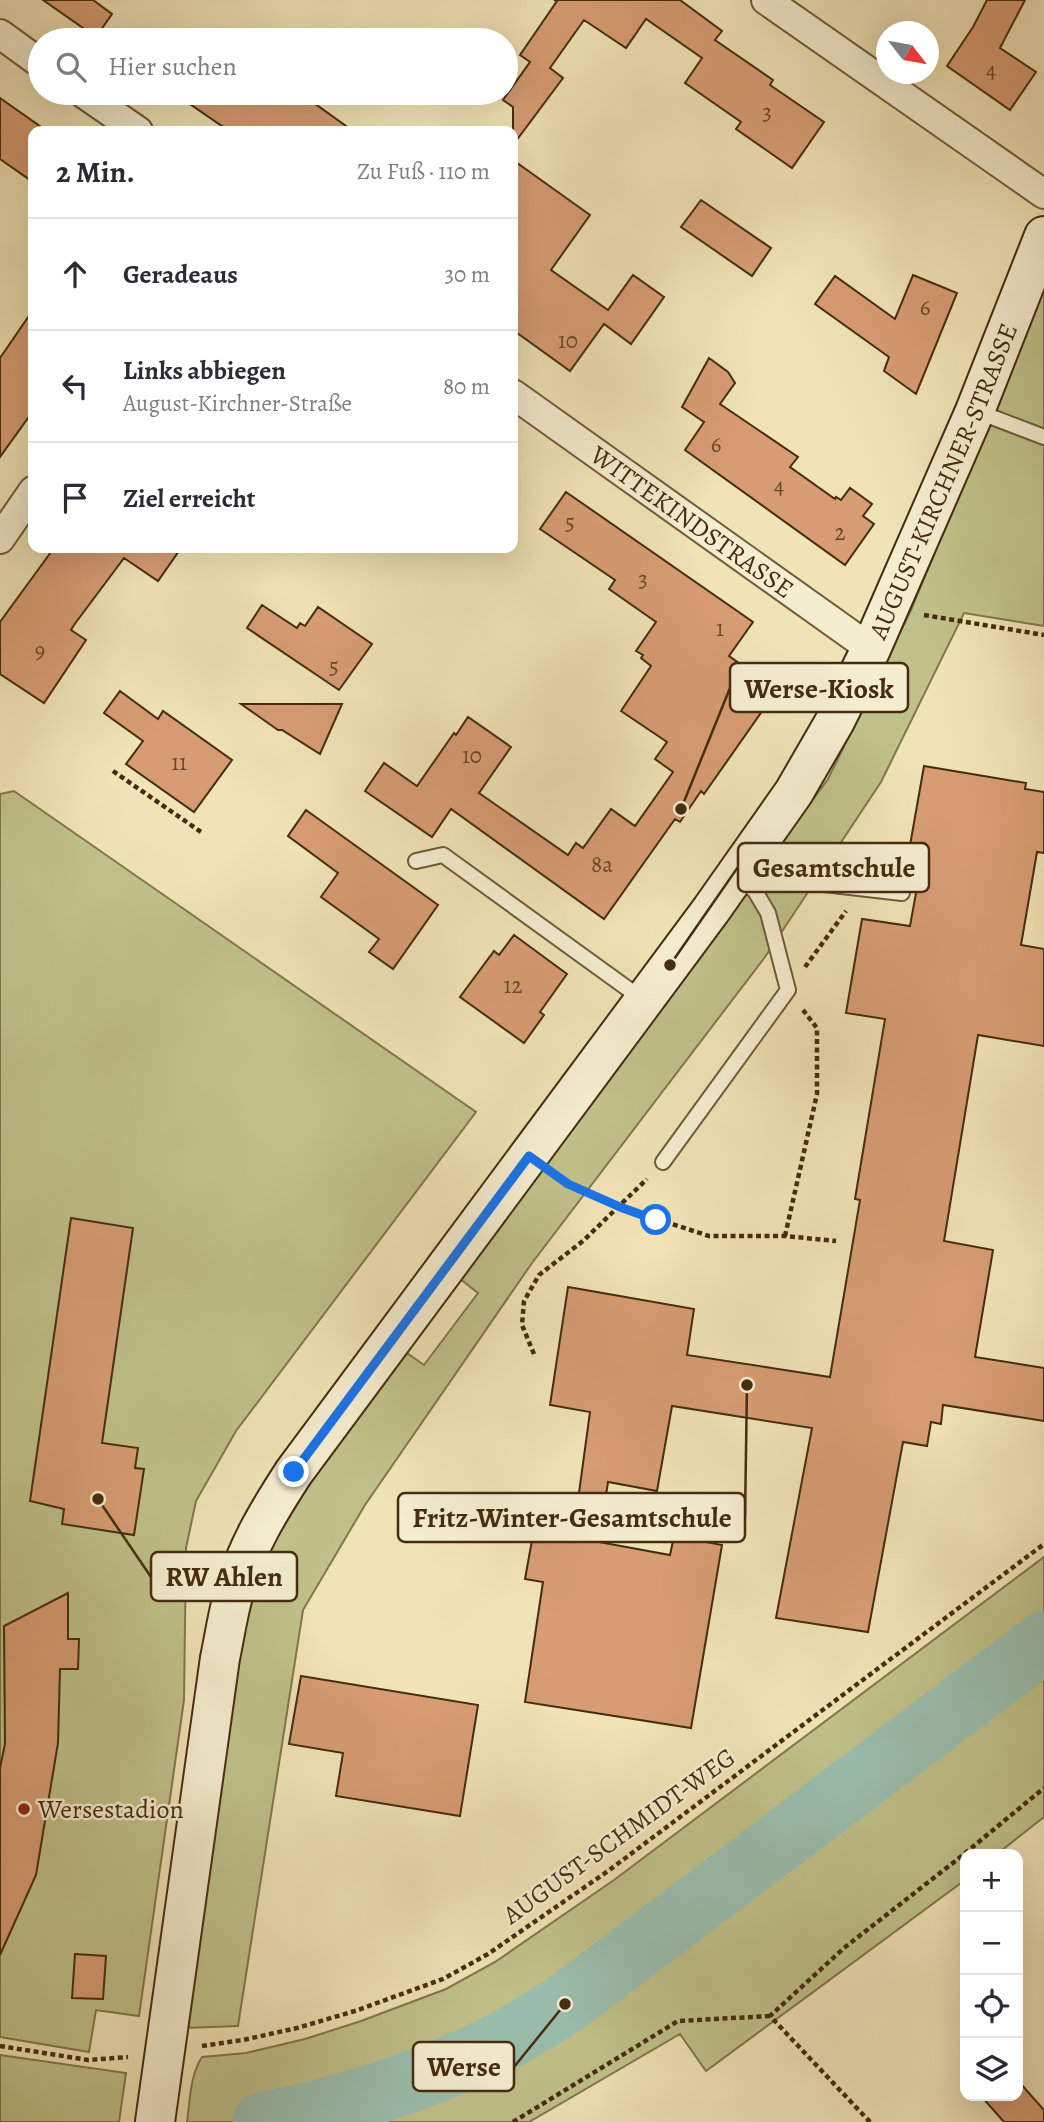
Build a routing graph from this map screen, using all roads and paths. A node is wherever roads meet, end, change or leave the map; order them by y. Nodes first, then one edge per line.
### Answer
1 (766, 0) edge
2 (0, 34) edge
3 (28, 54) edge
4 (100, 105) edge
5 (131, 126) edge
6 (1044, 194) edge
7 (1044, 236) edge
8 (518, 398) edge
9 (975, 411) junction
10 (1044, 437) edge
11 (28, 498) edge
12 (0, 539) edge
13 (889, 608) junction
14 (1044, 635) edge
15 (872, 649) junction
16 (113, 771) dead end
17 (201, 832) dead end
18 (416, 862) dead end
19 (736, 874) junction
20 (863, 888) junction
21 (902, 892) dead end
22 (788, 990) junction
23 (643, 1000) junction
24 (529, 1156) junction
25 (663, 1162) joint
26 (620, 1207) junction
27 (785, 1236) junction
28 (836, 1241) dead end
29 (534, 1354) dead end
30 (1044, 1544) edge
31 (1044, 1788) edge
32 (771, 2016) junction
33 (0, 2046) edge
34 (163, 2067) junction
35 (155, 2122) edge
36 (513, 2122) edge
37 (870, 2122) edge

1 - 6 street
2 - 3 street
4 - 5 street
7 - 9 street, AUGUST-KIRCHNER-STRASSE
8 - 15 street, WITTEKINDSTRASSE
9 - 10 lane
9 - 13 street, AUGUST-KIRCHNER-STRASSE
11 - 12 street
13 - 14 path
13 - 15 street, AUGUST-KIRCHNER-STRASSE
15 - 19 street, AUGUST-KIRCHNER-STRASSE
16 - 17 path
18 - 23 lane
19 - 20 lane
19 - 22 lane
19 - 23 street, AUGUST-KIRCHNER-STRASSE
20 - 21 lane
20 - 22 path
22 - 25 lane
22 - 27 path
23 - 24 street, AUGUST-KIRCHNER-STRASSE
24 - 26 path
24 - 34 street, AUGUST-KIRCHNER-STRASSE
25 - 26 path
26 - 27 path
26 - 29 path
27 - 28 path
30 - 34 path, AUGUST-SCHMIDT-WEG
31 - 32 path
32 - 36 path
32 - 37 path
33 - 34 path, AUGUST-SCHMIDT-WEG
34 - 35 street, AUGUST-KIRCHNER-STRASSE

